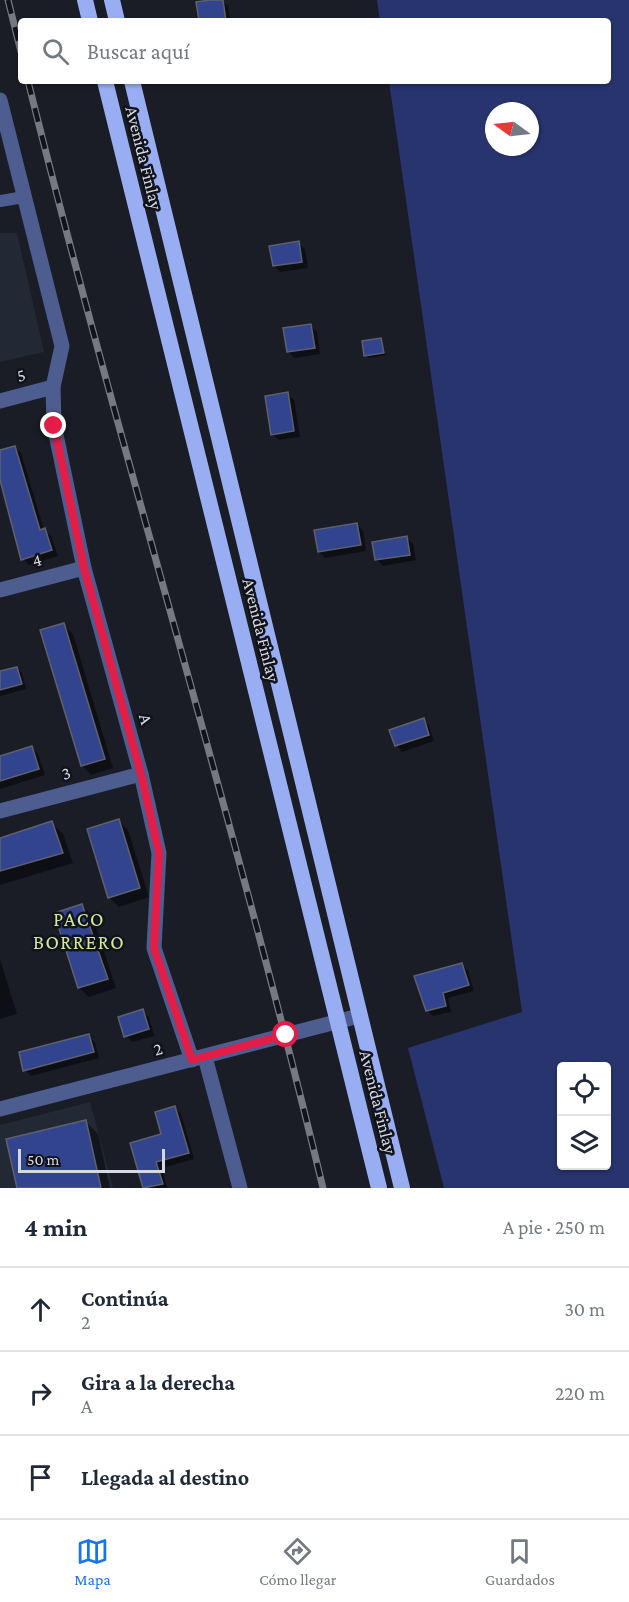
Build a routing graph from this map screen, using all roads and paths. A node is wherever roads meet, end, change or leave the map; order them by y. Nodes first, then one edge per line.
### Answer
1 (85, 0) edge
2 (112, 0) edge
3 (89, 18) edge
4 (116, 18) edge
5 (106, 84) edge
6 (133, 84) edge
7 (0, 100) edge
8 (24, 197) junction
9 (0, 201) edge
10 (53, 387) junction
11 (0, 401) edge
12 (84, 568) junction
13 (0, 590) edge
14 (141, 774) junction
15 (0, 811) edge
16 (359, 1016) junction
17 (338, 1022) junction
18 (199, 1059) junction
19 (0, 1109) edge
20 (240, 1188) edge
21 (379, 1188) edge
22 (402, 1188) edge

1 - 3 highway
2 - 4 highway
5 - 17 highway, Avenida Finlay
6 - 16 highway, Avenida Finlay
7 - 8 street, A
8 - 9 lane
8 - 10 street, A
10 - 11 street, 5
10 - 12 street, A
12 - 13 street, 4
12 - 14 street, A
14 - 15 street, 3
14 - 18 street, A
16 - 17 street, 2
16 - 22 highway, Avenida Finlay
17 - 18 street, 2
17 - 21 highway, Avenida Finlay
18 - 19 street, 2
18 - 20 street, A

